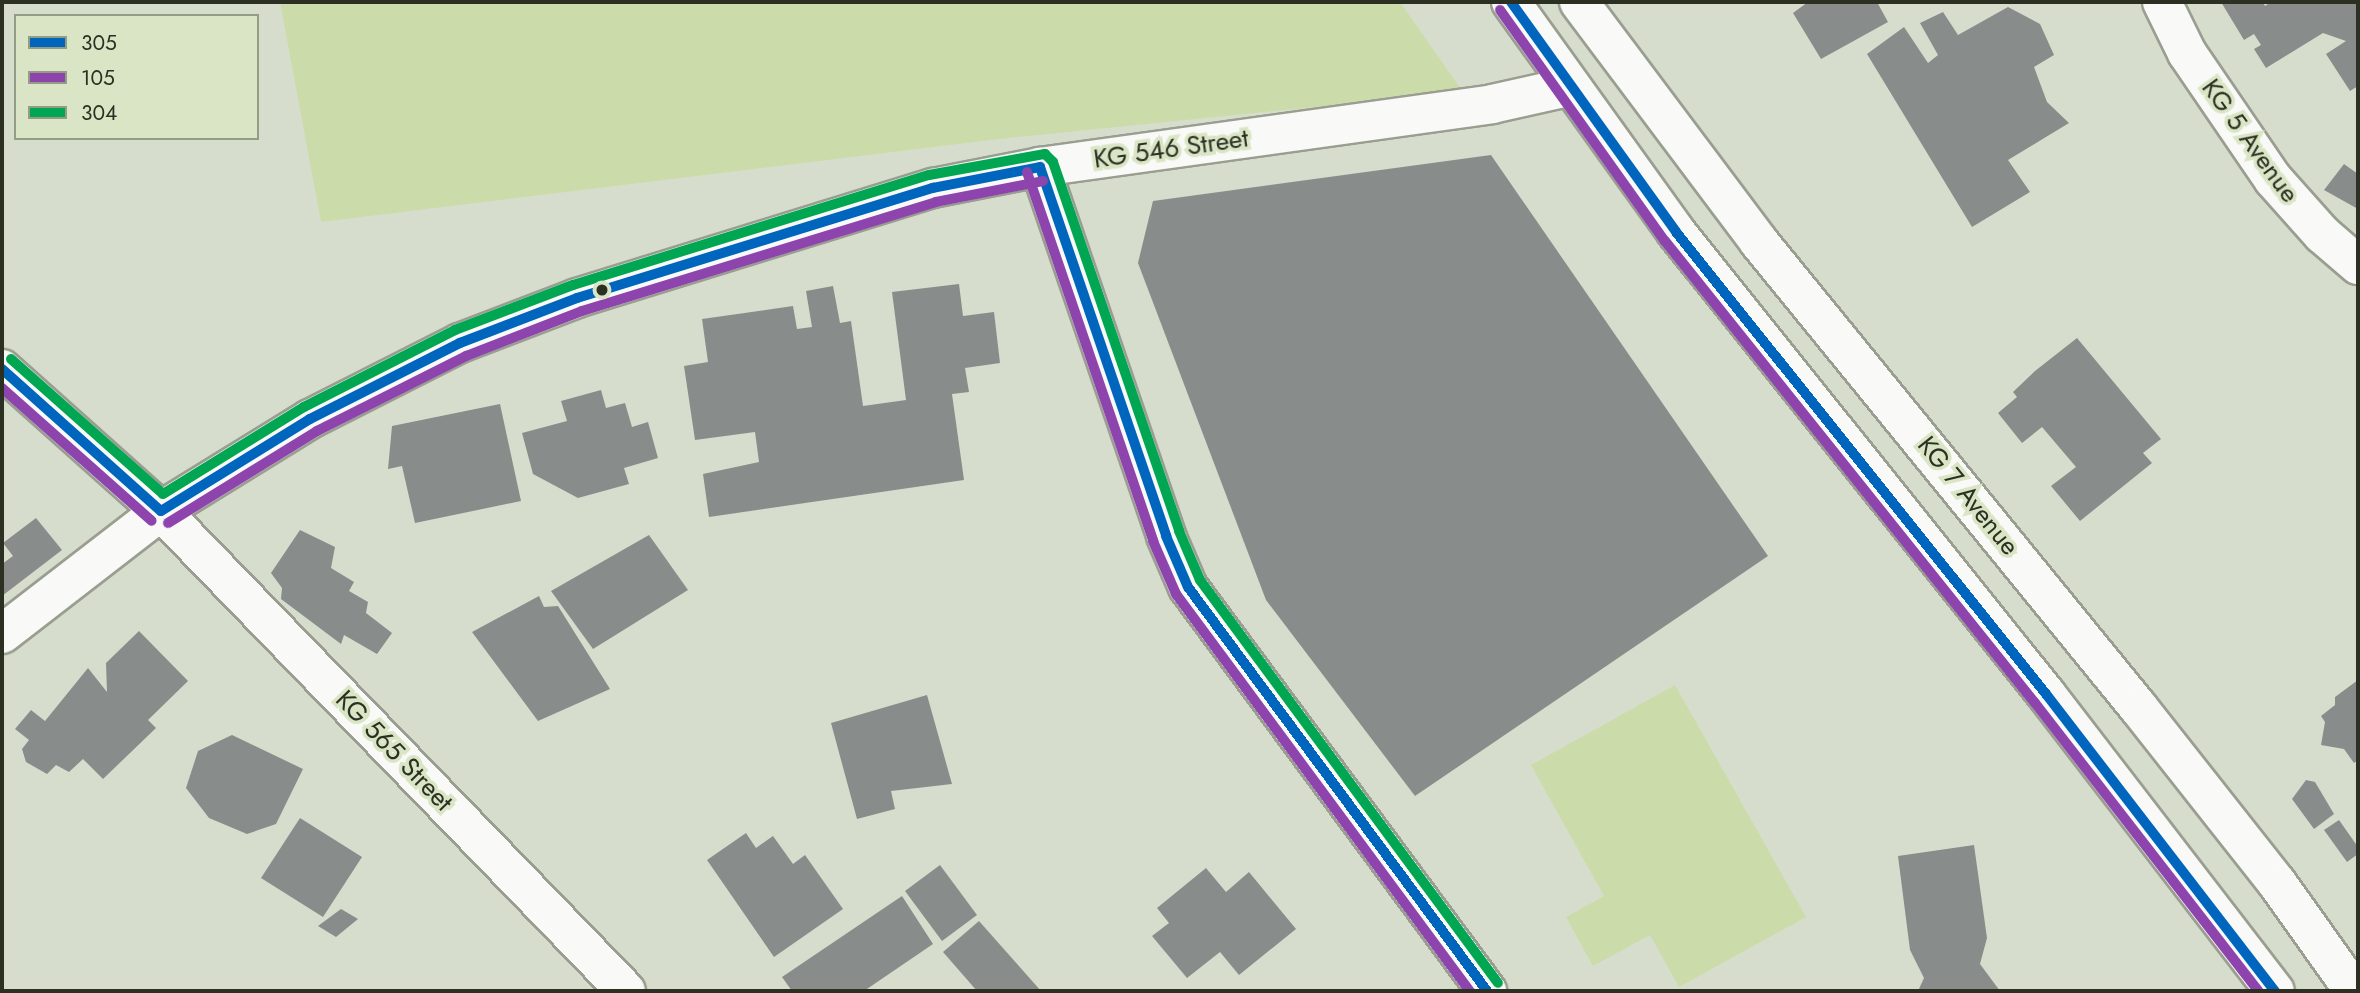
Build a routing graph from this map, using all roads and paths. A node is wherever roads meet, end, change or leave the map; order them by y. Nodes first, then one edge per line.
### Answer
1 (1511, 2) edge
2 (1579, 2) edge
3 (2162, 2) edge
4 (1568, 87) junction
5 (1040, 167) junction
6 (2358, 265) edge
7 (2, 369) edge
8 (161, 511) junction
9 (2, 634) edge
10 (626, 991) edge
11 (1487, 991) edge
12 (2276, 991) edge
13 (2354, 991) edge

1 - 4 street
2 - 13 street, KG 7 Avenue
3 - 6 street, KG 5 Avenue
4 - 5 street, KG 546 Street
4 - 12 street
5 - 8 street, KG 546 Street
5 - 11 street
7 - 8 street, KG 565 Street
8 - 9 street, KG 546 Street
8 - 10 street, KG 565 Street

